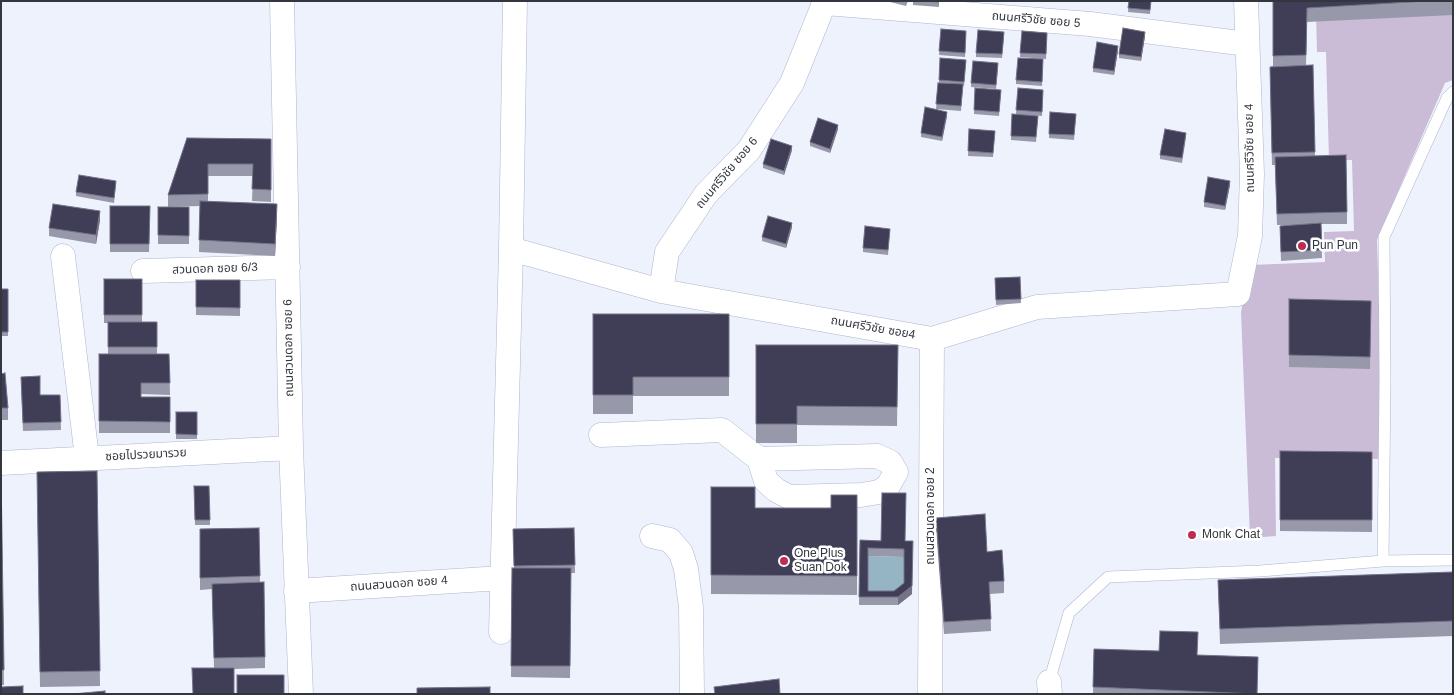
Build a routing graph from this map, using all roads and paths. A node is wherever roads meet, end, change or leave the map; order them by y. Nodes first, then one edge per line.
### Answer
1 (282, 1) edge
2 (515, 1) edge
3 (1246, 1) edge
4 (825, 2) edge
5 (1247, 44) junction
6 (1453, 92) edge
7 (511, 249) junction
8 (63, 256) dead end
9 (288, 267) junction
10 (143, 271) dead end
11 (661, 291) junction
12 (1238, 294) joint
13 (932, 339) junction
14 (601, 435) dead end
15 (291, 448) junction
16 (87, 458) junction
17 (759, 459) junction
18 (1, 463) edge
19 (896, 472) junction
20 (931, 474) junction
21 (652, 536) dead end
22 (1453, 560) edge
23 (1383, 561) junction
24 (502, 578) junction
25 (296, 591) junction
26 (501, 632) dead end
27 (1049, 688) edge
28 (301, 694) edge
29 (692, 694) edge
30 (930, 694) edge

1 - 9 street, ถนนสวนดอก ซอย 6
2 - 7 street
3 - 5 street, ถนนศรีวิชัย ซอย 4
4 - 5 street, ถนนศรีวิชัย ซอย 5
4 - 11 street, ถนนศรีวิชัย ซอย 6
5 - 12 street, ถนนศรีวิชัย ซอย 4
6 - 23 lane
7 - 11 street, ถนนศรีวิชัย ซอย4
7 - 24 street
8 - 16 street
9 - 10 street, สวนดอก ซอย 6/3
9 - 15 street, ถนนสวนดอก ซอย 6
11 - 13 street, ถนนศรีวิชัย ซอย4
12 - 13 street, ถนนศรีวิชัย ซอย4
13 - 20 street, ถนนสวนดอก ซอย 2
14 - 17 street
15 - 16 street, ซอยไปรวยมารวย
15 - 25 street, ถนนสวนดอก ซอย 6
16 - 18 street, ซอยไปรวยมารวย
17 - 19 street
17 - 19 street
19 - 20 street
20 - 30 street, ถนนสวนดอก ซอย 2
21 - 29 street
22 - 23 lane
23 - 27 lane
24 - 25 street, ถนนสวนดอก ซอย 4
24 - 26 street
25 - 28 street, ถนนสวนดอก ซอย 6

